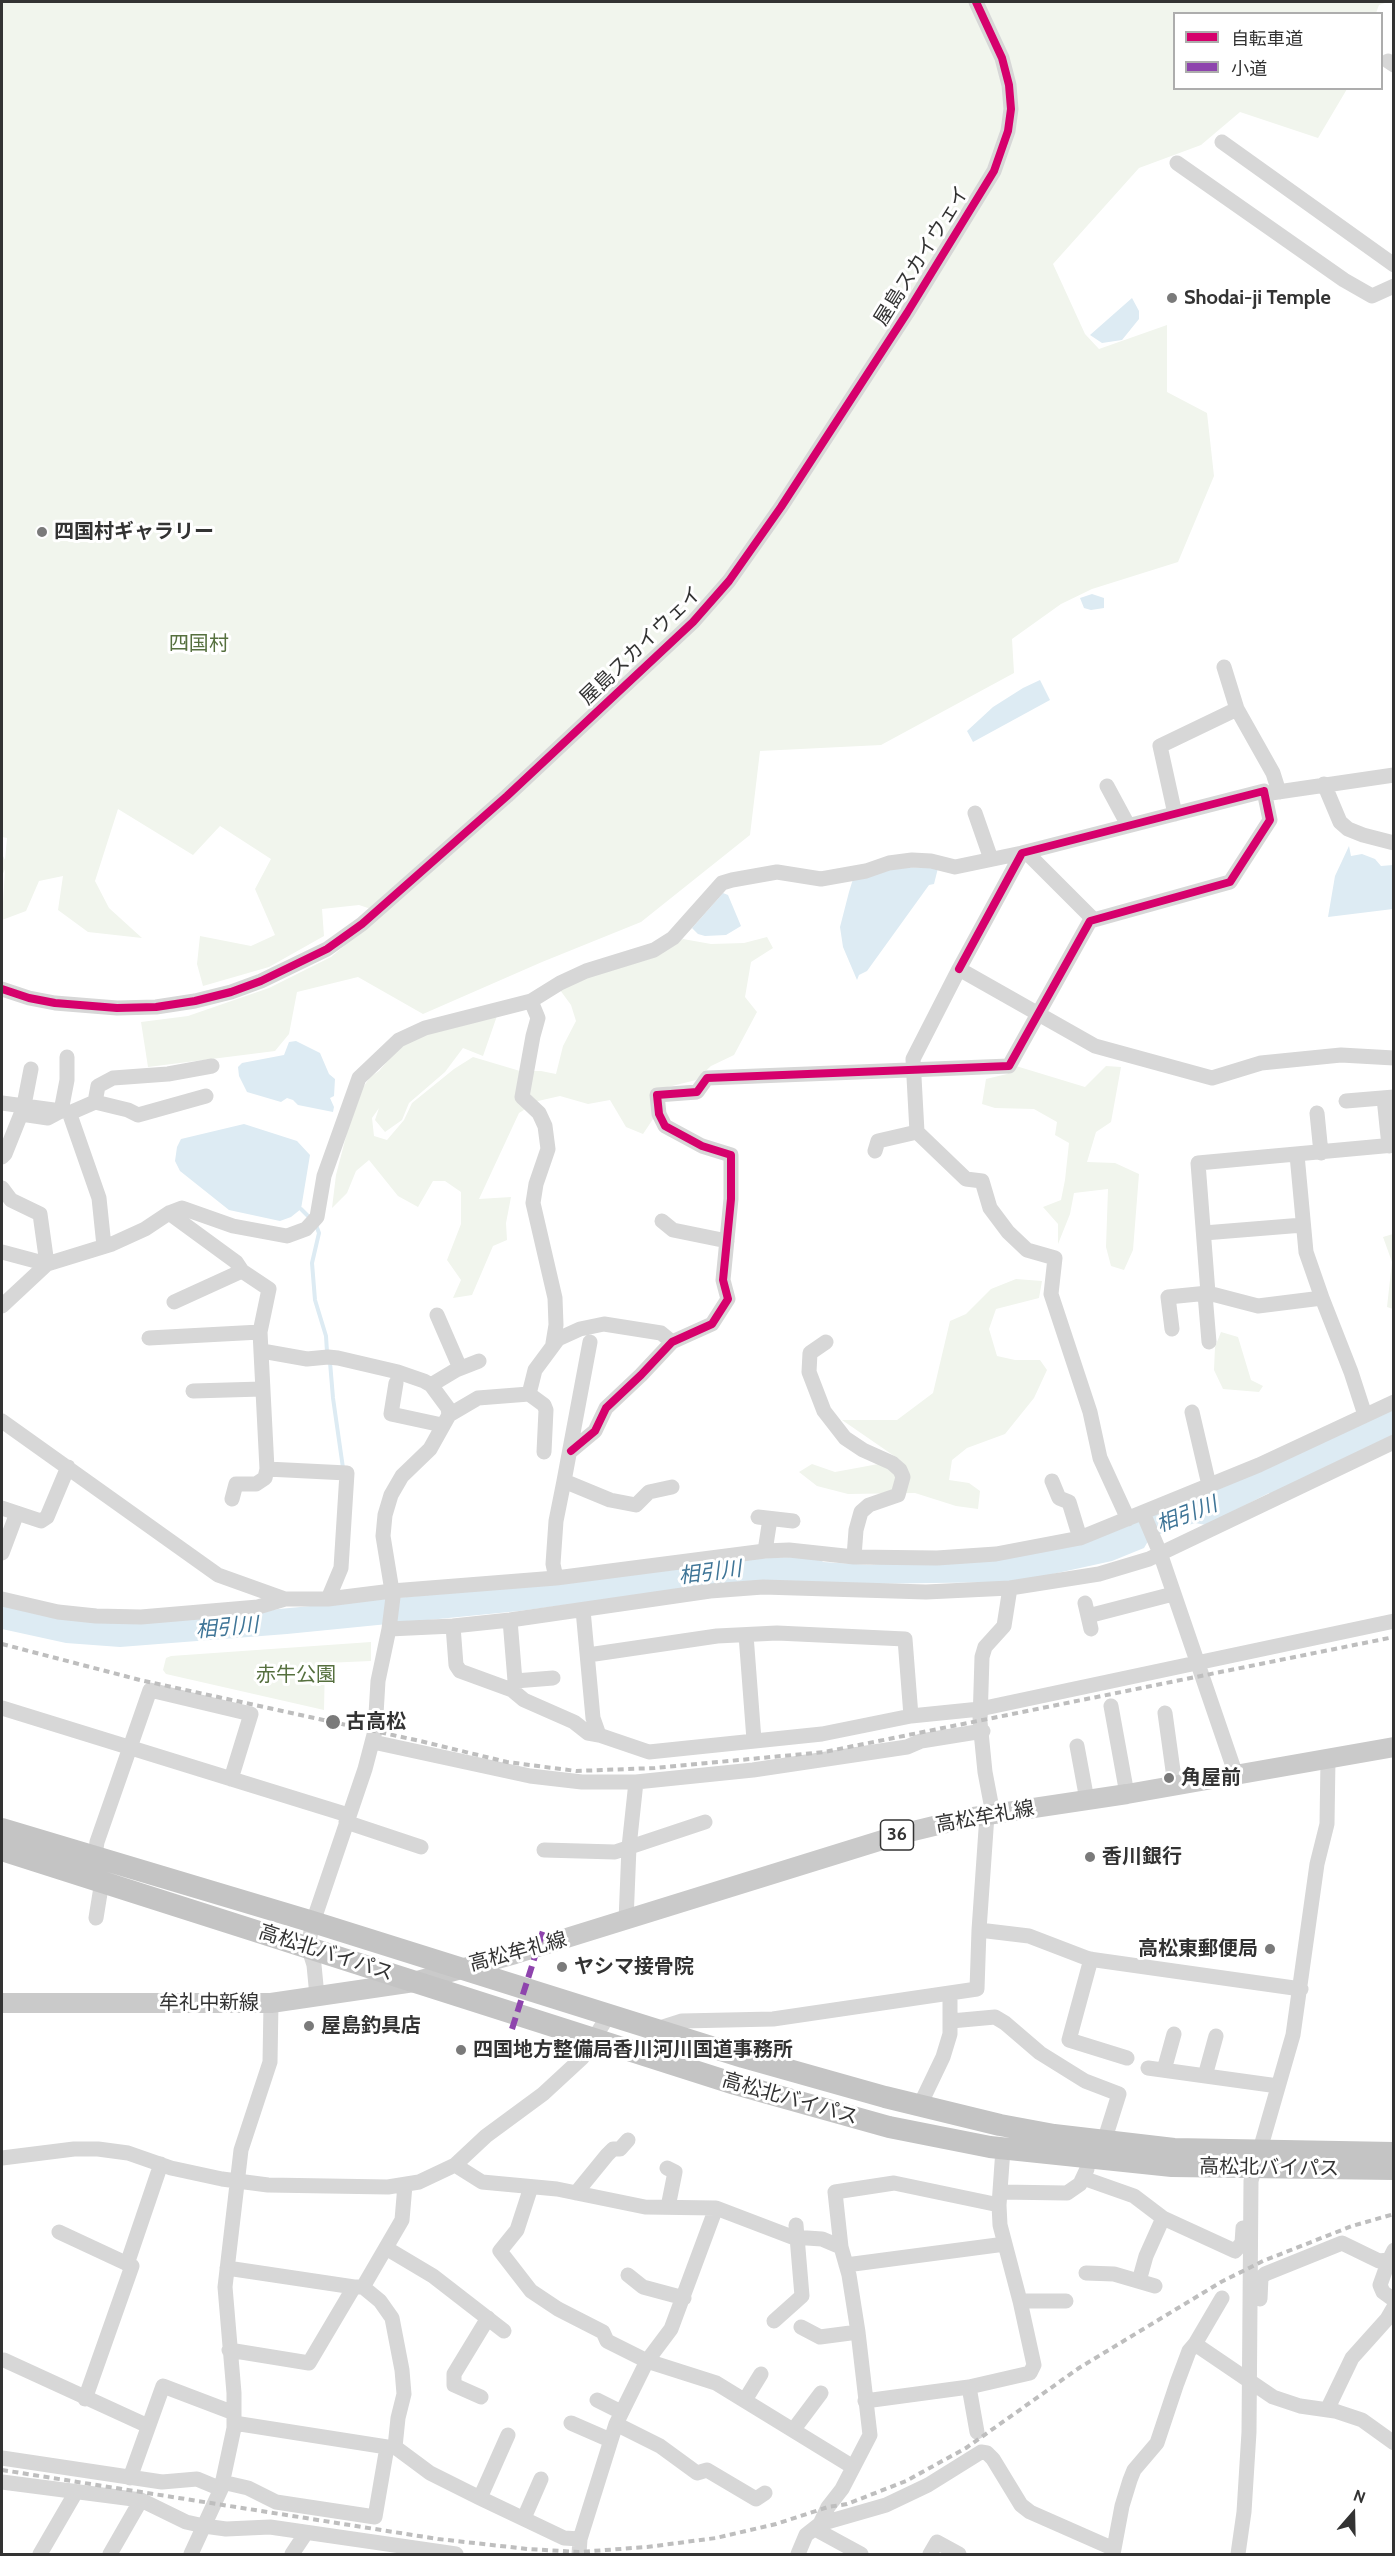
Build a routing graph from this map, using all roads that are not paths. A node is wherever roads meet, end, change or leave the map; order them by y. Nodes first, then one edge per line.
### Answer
1 (976, 2) edge
2 (1222, 142) dead end
3 (1178, 163) dead end
4 (1394, 265) edge
5 (1394, 286) edge
6 (1224, 667) dead end
7 (1237, 709) junction
8 (1394, 775) edge
9 (1324, 784) junction
10 (1107, 786) dead end
11 (1272, 793) junction
12 (975, 813) dead end
13 (1175, 814) junction
14 (1128, 825) junction
15 (1394, 843) edge
16 (1024, 853) junction
17 (991, 859) junction
18 (1094, 920) junction
19 (959, 969) junction
20 (2, 990) edge
21 (531, 1001) junction
22 (1038, 1012) junction
23 (67, 1057) dead end
24 (1394, 1058) edge
25 (212, 1066) dead end
26 (31, 1069) dead end
27 (914, 1070) junction
28 (206, 1096) dead end
29 (1389, 1097) edge
30 (1346, 1101) dead end
31 (95, 1102) junction
32 (2, 1103) edge
33 (24, 1105) junction
34 (65, 1112) junction
35 (1317, 1113) dead end
36 (917, 1132) junction
37 (1391, 1145) edge
38 (875, 1151) dead end
39 (1321, 1153) junction
40 (1297, 1155) junction
41 (2, 1157) edge
42 (2, 1188) edge
43 (169, 1213) junction
44 (662, 1221) dead end
45 (1303, 1225) junction
46 (1203, 1233) junction
47 (727, 1241) junction
48 (104, 1246) junction
49 (2, 1252) edge
50 (47, 1263) junction
51 (242, 1271) junction
52 (1206, 1293) junction
53 (1322, 1298) junction
54 (174, 1302) dead end
55 (2, 1306) edge
56 (437, 1315) dead end
57 (1172, 1329) dead end
58 (260, 1332) junction
59 (149, 1338) dead end
60 (590, 1342) dead end
61 (672, 1342) junction
62 (826, 1342) dead end
63 (1209, 1342) dead end
64 (553, 1343) junction
65 (261, 1351) junction
66 (479, 1361) dead end
67 (460, 1368) junction
68 (396, 1383) dead end
69 (431, 1385) junction
70 (262, 1389) junction
71 (193, 1390) dead end
72 (530, 1394) junction
73 (1394, 1402) edge
74 (1191, 1412) dead end
75 (1365, 1415) junction
76 (446, 1420) junction
77 (2, 1421) edge
78 (1394, 1442) edge
79 (571, 1451) junction
80 (544, 1452) dead end
81 (68, 1467) junction
82 (267, 1469) junction
83 (564, 1480) junction
84 (1052, 1481) dead end
85 (1209, 1485) junction
86 (672, 1487) dead end
87 (232, 1499) dead end
88 (2, 1508) edge
89 (17, 1513) junction
90 (1144, 1515) junction
91 (1128, 1519) junction
92 (794, 1521) dead end
93 (1080, 1538) junction
94 (1157, 1548) junction
95 (765, 1551) junction
96 (2, 1553) edge
97 (854, 1557) junction
98 (556, 1578) junction
99 (1010, 1588) junction
100 (392, 1594) junction
101 (1173, 1594) junction
102 (2, 1599) edge
103 (285, 1599) junction
104 (328, 1599) junction
105 (583, 1610) junction
106 (1088, 1616) dead end
107 (510, 1620) junction
108 (1394, 1621) edge
109 (390, 1626) junction
110 (453, 1626) junction
111 (746, 1635) junction
112 (588, 1655) junction
113 (1197, 1664) junction
114 (553, 1678) dead end
115 (514, 1686) junction
116 (1111, 1706) dead end
117 (2, 1708) edge
118 (980, 1710) junction
119 (1165, 1713) dead end
120 (910, 1716) junction
121 (983, 1731) junction
122 (599, 1735) junction
123 (754, 1740) junction
124 (373, 1742) junction
125 (1077, 1746) dead end
126 (1394, 1747) edge
127 (130, 1748) junction
128 (1328, 1759) junction
129 (1236, 1775) junction
130 (231, 1779) junction
131 (636, 1782) junction
132 (1175, 1785) junction
133 (1127, 1794) junction
134 (1087, 1800) junction
135 (990, 1815) junction
136 (347, 1818) junction
137 (705, 1822) dead end
138 (2, 1829) edge
139 (421, 1847) dead end
140 (629, 1847) junction
141 (2, 1850) edge
142 (544, 1850) dead end
143 (95, 1856) junction
144 (102, 1881) junction
145 (96, 1918) dead end
146 (626, 1921) junction
147 (313, 1922) junction
148 (980, 1929) junction
149 (308, 1947) junction
150 (1091, 1959) junction
151 (458, 1968) junction
152 (414, 1982) junction
153 (1301, 1989) junction
154 (950, 1993) junction
155 (317, 1996) junction
156 (2, 2003) edge
157 (271, 2003) junction
158 (608, 2016) junction
159 (951, 2021) junction
160 (654, 2030) junction
161 (1174, 2034) dead end
162 (1216, 2036) dead end
163 (596, 2038) junction
164 (1127, 2058) dead end
165 (1148, 2068) dead end
166 (1164, 2070) junction
167 (1205, 2076) junction
168 (1278, 2086) junction
169 (920, 2106) junction
170 (628, 2140) dead end
171 (1107, 2141) junction
172 (1003, 2149) junction
173 (1394, 2153) edge
174 (2, 2158) edge
175 (161, 2164) junction
176 (455, 2165) junction
177 (1256, 2167) junction
178 (667, 2168) dead end
179 (1087, 2168) junction
180 (1394, 2169) edge
181 (237, 2181) junction
182 (405, 2185) junction
183 (531, 2187) junction
184 (576, 2193) junction
185 (1000, 2199) junction
186 (668, 2207) junction
187 (716, 2208) junction
188 (1163, 2218) junction
189 (797, 2231) junction
190 (59, 2232) dead end
191 (1005, 2244) junction
192 (841, 2247) junction
193 (386, 2248) junction
194 (1391, 2255) edge
195 (127, 2264) junction
196 (846, 2265) junction
197 (227, 2268) junction
198 (1086, 2273) dead end
199 (628, 2275) dead end
200 (1139, 2281) junction
201 (1155, 2286) dead end
202 (358, 2287) junction
203 (684, 2298) junction
204 (1222, 2298) dead end
205 (1394, 2300) edge
206 (1020, 2301) junction
207 (1066, 2301) dead end
208 (1394, 2307) edge
209 (488, 2318) junction
210 (774, 2321) dead end
211 (801, 2327) dead end
212 (504, 2331) dead end
213 (858, 2332) junction
214 (1195, 2344) junction
215 (230, 2350) junction
216 (2, 2360) edge
217 (647, 2361) junction
218 (761, 2374) dead end
219 (1254, 2386) junction
220 (969, 2387) junction
221 (821, 2393) dead end
222 (481, 2397) dead end
223 (85, 2399) junction
224 (597, 2400) dead end
225 (745, 2400) junction
226 (865, 2401) junction
227 (1327, 2410) junction
228 (234, 2418) junction
229 (618, 2418) junction
230 (571, 2423) dead end
231 (148, 2426) junction
232 (794, 2429) junction
233 (977, 2432) dead end
234 (508, 2435) dead end
235 (609, 2440) junction
236 (1394, 2443) edge
237 (391, 2447) junction
238 (2, 2458) edge
239 (853, 2467) junction
240 (130, 2478) junction
241 (541, 2479) dead end
242 (2, 2482) edge
243 (221, 2486) junction
244 (76, 2492) junction
245 (480, 2498) junction
246 (141, 2500) junction
247 (758, 2501) dead end
248 (524, 2518) junction
249 (204, 2526) junction
250 (818, 2526) junction
251 (306, 2533) junction
252 (580, 2539) junction
253 (391, 2550) edge
254 (1114, 2552) edge
255 (40, 2554) edge
256 (110, 2554) edge
257 (191, 2554) edge
258 (292, 2554) edge
259 (456, 2554) edge
260 (579, 2554) edge
261 (798, 2554) edge
262 (861, 2554) edge
263 (930, 2554) edge
264 (959, 2554) edge
265 (1238, 2554) edge

1 - 20 street, 屋島スカイウェイ
2 - 4 street
3 - 5 street
6 - 7 street
7 - 11 street
7 - 13 street
8 - 9 street
9 - 11 street
9 - 15 street
10 - 14 street
11 - 13 street
11 - 18 street
12 - 17 street
13 - 14 street
14 - 16 street
16 - 17 street
16 - 18 street
16 - 19 street
17 - 21 street
18 - 22 street
19 - 22 street
19 - 27 street
21 - 43 street
21 - 64 street
22 - 24 street
22 - 27 street
23 - 34 street
25 - 31 street
26 - 33 street
27 - 36 street
27 - 47 street
28 - 31 street
29 - 30 street
29 - 37 street
31 - 34 street
32 - 33 street
33 - 34 street
34 - 41 street
34 - 48 street
35 - 39 street
36 - 38 street
36 - 91 street
37 - 39 street
39 - 40 street
40 - 45 street
40 - 46 street
42 - 50 street
43 - 48 street
43 - 51 street
44 - 47 street
45 - 46 street
45 - 53 street
46 - 52 street
47 - 61 street
48 - 50 street
49 - 50 street
50 - 55 street
51 - 54 street
51 - 58 street
52 - 53 street
52 - 57 street
52 - 63 street
53 - 75 street
56 - 67 street
58 - 59 street
58 - 65 street
60 - 79 street
61 - 64 street
61 - 79 street
62 - 97 street
64 - 72 street
65 - 69 street
65 - 70 street
66 - 67 street
67 - 69 street
68 - 76 street
69 - 76 street
70 - 71 street
70 - 82 street
72 - 76 street
72 - 80 street
73 - 75 street
74 - 85 street
75 - 85 street
76 - 100 street
77 - 81 street
78 - 94 street
79 - 83 street
81 - 89 street
81 - 103 street
82 - 87 street
82 - 104 street
83 - 86 street
83 - 98 street
84 - 93 street
85 - 90 street
88 - 89 street
89 - 96 street
90 - 91 street
90 - 94 street
91 - 93 street
92 - 95 street
93 - 97 street
94 - 99 street
94 - 101 street
95 - 97 street
95 - 98 street
98 - 100 street
99 - 105 street
99 - 118 street
100 - 104 street
100 - 109 street
101 - 106 street
101 - 113 street
102 - 103 street
103 - 104 street
105 - 107 street
105 - 112 street
107 - 110 street
107 - 115 street
108 - 113 street
109 - 110 street
109 - 124 street
110 - 115 street
111 - 112 street
111 - 120 street
111 - 123 street
112 - 122 street
113 - 118 street
113 - 129 street
114 - 115 street
115 - 122 street
116 - 133 street
117 - 127 street
118 - 120 street
118 - 121 street
119 - 132 street
120 - 123 street
121 - 131 street
121 - 135 street
122 - 123 street
124 - 131 street
124 - 136 street
125 - 134 street
126 - 128 main road, 高松牟礼線 / 36
127 - 130 street
127 - 130 street
127 - 143 street
128 - 129 main road, 高松牟礼線 / 36
128 - 153 street
129 - 132 main road, 高松牟礼線 / 36
130 - 136 street
131 - 140 street
132 - 133 main road, 高松牟礼線 / 36
133 - 134 main road, 高松牟礼線 / 36
134 - 135 main road, 高松牟礼線 / 36
135 - 146 main road, 高松牟礼線 / 36
135 - 148 street
136 - 139 street
136 - 147 street
137 - 140 street
138 - 143 highway, 高松北バイパス
140 - 142 street
140 - 146 street
141 - 144 highway, 高松北バイパス
143 - 144 street
143 - 147 highway, 高松北バイパス
144 - 145 street
144 - 149 highway, 高松北バイパス
146 - 151 main road, 高松牟礼線 / 36
147 - 149 street
147 - 151 highway, 高松北バイパス
148 - 150 street
148 - 154 street
149 - 152 highway, 高松北バイパス
149 - 155 street
150 - 153 street
150 - 164 street
151 - 152 main road, 高松牟礼線 / 36
151 - 158 highway, 高松北バイパス
152 - 155 main road, 牟礼中新線
152 - 163 highway, 高松北バイパス
153 - 168 street
154 - 159 street
154 - 160 street
155 - 157 main road, 牟礼中新線
156 - 157 main road, 牟礼中新線
157 - 181 street
158 - 160 highway, 高松北バイパス
158 - 163 street
159 - 169 street
159 - 171 street
160 - 169 highway, 高松北バイパス
161 - 166 street
162 - 167 street
163 - 172 highway, 高松北バイパス
163 - 176 street
165 - 166 street
166 - 167 street
167 - 168 street
168 - 177 street
169 - 171 highway, 高松北バイパス
170 - 184 street
171 - 177 highway, 高松北バイパス
172 - 179 highway, 高松北バイパス
172 - 185 street
173 - 177 highway, 高松北バイパス
174 - 175 street
175 - 181 street
175 - 195 street
176 - 182 street
176 - 183 street
177 - 179 highway, 高松北バイパス
177 - 180 highway, 高松北バイパス
177 - 188 street
177 - 219 street
178 - 186 street
179 - 185 street
179 - 188 street
181 - 182 street
181 - 197 street
182 - 193 street
183 - 184 street
183 - 217 street
184 - 186 street
185 - 191 street
185 - 192 street
186 - 187 street
187 - 189 street
187 - 203 street
188 - 200 street
189 - 192 street
189 - 210 street
190 - 195 street
191 - 196 street
191 - 206 street
192 - 196 street
193 - 202 street
193 - 209 street
194 - 205 street
194 - 219 street
195 - 223 street
196 - 213 street
197 - 202 street
197 - 215 street
198 - 200 street
199 - 203 street
200 - 201 street
202 - 215 street
202 - 237 street
203 - 217 street
204 - 214 street
206 - 207 street
206 - 220 street
208 - 227 street
209 - 212 street
209 - 222 street
211 - 213 street
213 - 226 street
214 - 219 street
214 - 254 street
215 - 228 street
216 - 223 street
217 - 225 street
217 - 229 street
218 - 225 street
219 - 227 street
219 - 265 street
220 - 226 street
220 - 233 street
221 - 232 street
223 - 231 street
224 - 229 street
225 - 232 street
226 - 239 street
227 - 236 street
228 - 231 street
228 - 237 street
228 - 243 street
229 - 235 street
229 - 247 street
230 - 235 street
231 - 240 street
232 - 239 street
234 - 245 street
235 - 252 street
237 - 243 street
237 - 245 street
238 - 240 street
239 - 250 street
240 - 243 street
241 - 248 street
242 - 244 street
243 - 249 street
244 - 246 street
244 - 255 street
245 - 248 street
246 - 249 street
246 - 256 street
248 - 252 street
249 - 251 street
249 - 257 street
250 - 254 street
250 - 261 street
250 - 262 street
251 - 253 street
251 - 258 street
252 - 260 street
253 - 259 street
263 - 264 street

